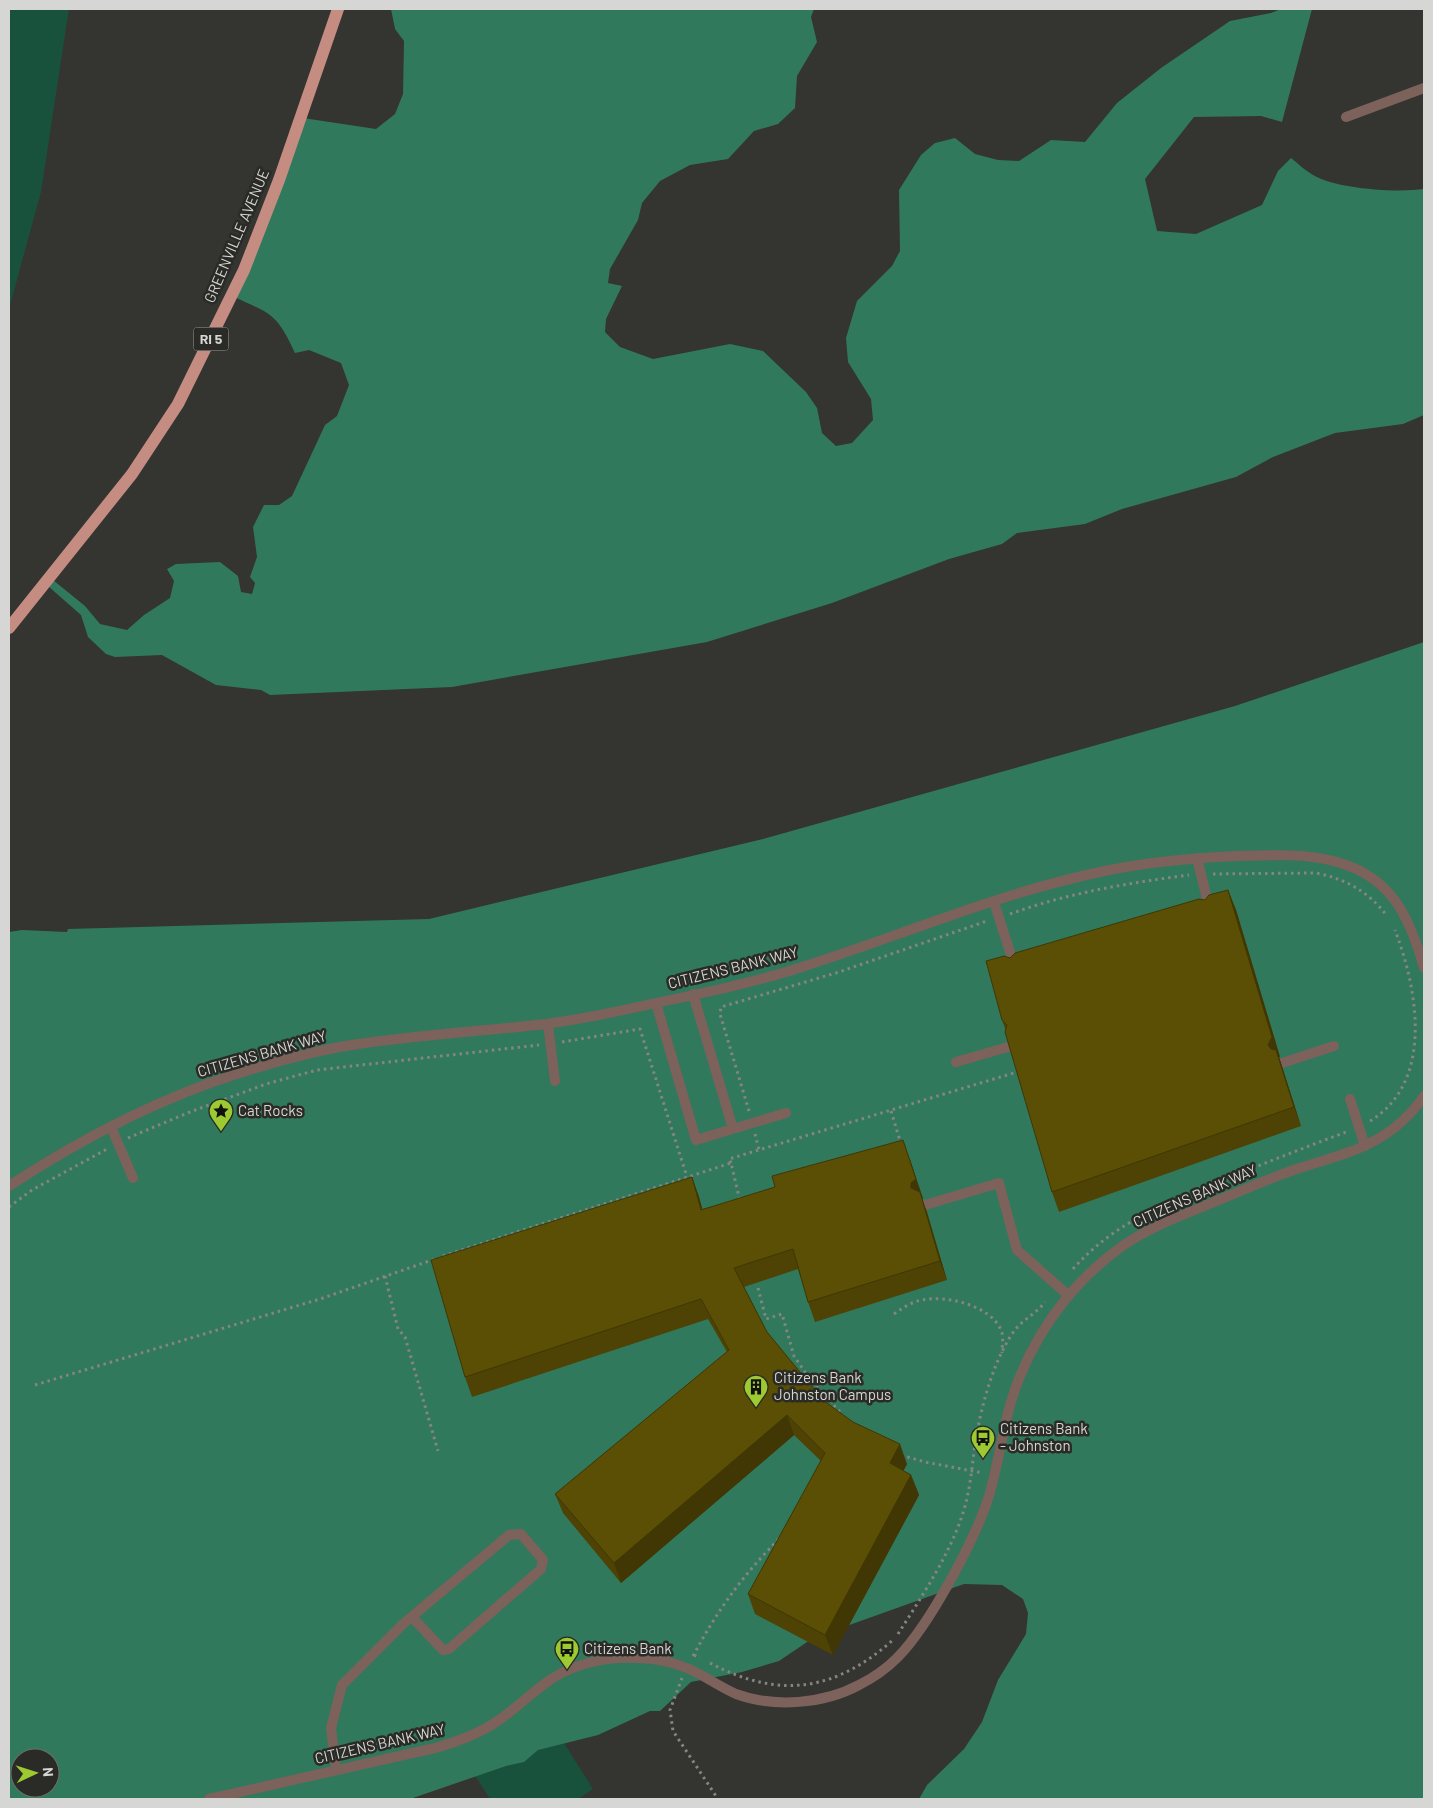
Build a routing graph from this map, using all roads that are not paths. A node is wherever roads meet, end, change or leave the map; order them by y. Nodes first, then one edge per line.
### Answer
1 (338, 9) edge
2 (1424, 88) edge
3 (1346, 117) dead end
4 (9, 628) edge
5 (1197, 858) junction
6 (994, 902) junction
7 (1210, 912) edge
8 (1424, 968) edge
9 (1016, 971) edge
10 (693, 994) junction
11 (656, 1003) junction
12 (548, 1024) junction
13 (1334, 1046) dead end
14 (1008, 1047) edge
15 (956, 1062) dead end
16 (1282, 1063) edge
17 (555, 1081) dead end
18 (1424, 1096) edge
19 (1350, 1099) dead end
20 (786, 1113) dead end
21 (111, 1127) junction
22 (733, 1129) junction
23 (1366, 1146) junction
24 (133, 1178) dead end
25 (9, 1186) edge
26 (925, 1204) edge
27 (1068, 1296) junction
28 (412, 1617) junction
29 (336, 1770) junction
30 (209, 1799) edge

1 - 4 main road, GREENVILLE AVENUE / RI 5
2 - 3 lane
5 - 6 lane, CITIZENS BANK WAY
5 - 7 lane
5 - 8 lane, CITIZENS BANK WAY
6 - 9 lane
6 - 10 lane, CITIZENS BANK WAY
10 - 11 lane, CITIZENS BANK WAY
10 - 22 lane
11 - 12 lane, CITIZENS BANK WAY
11 - 22 lane
12 - 17 lane
12 - 21 lane, CITIZENS BANK WAY
13 - 16 lane
14 - 15 lane
18 - 23 lane, CITIZENS BANK WAY
19 - 23 lane
20 - 22 lane
21 - 24 lane
21 - 25 lane, CITIZENS BANK WAY
23 - 27 lane, CITIZENS BANK WAY
26 - 27 lane
27 - 29 lane, CITIZENS BANK WAY
28 - 28 lane
28 - 29 lane
29 - 30 lane, CITIZENS BANK WAY

